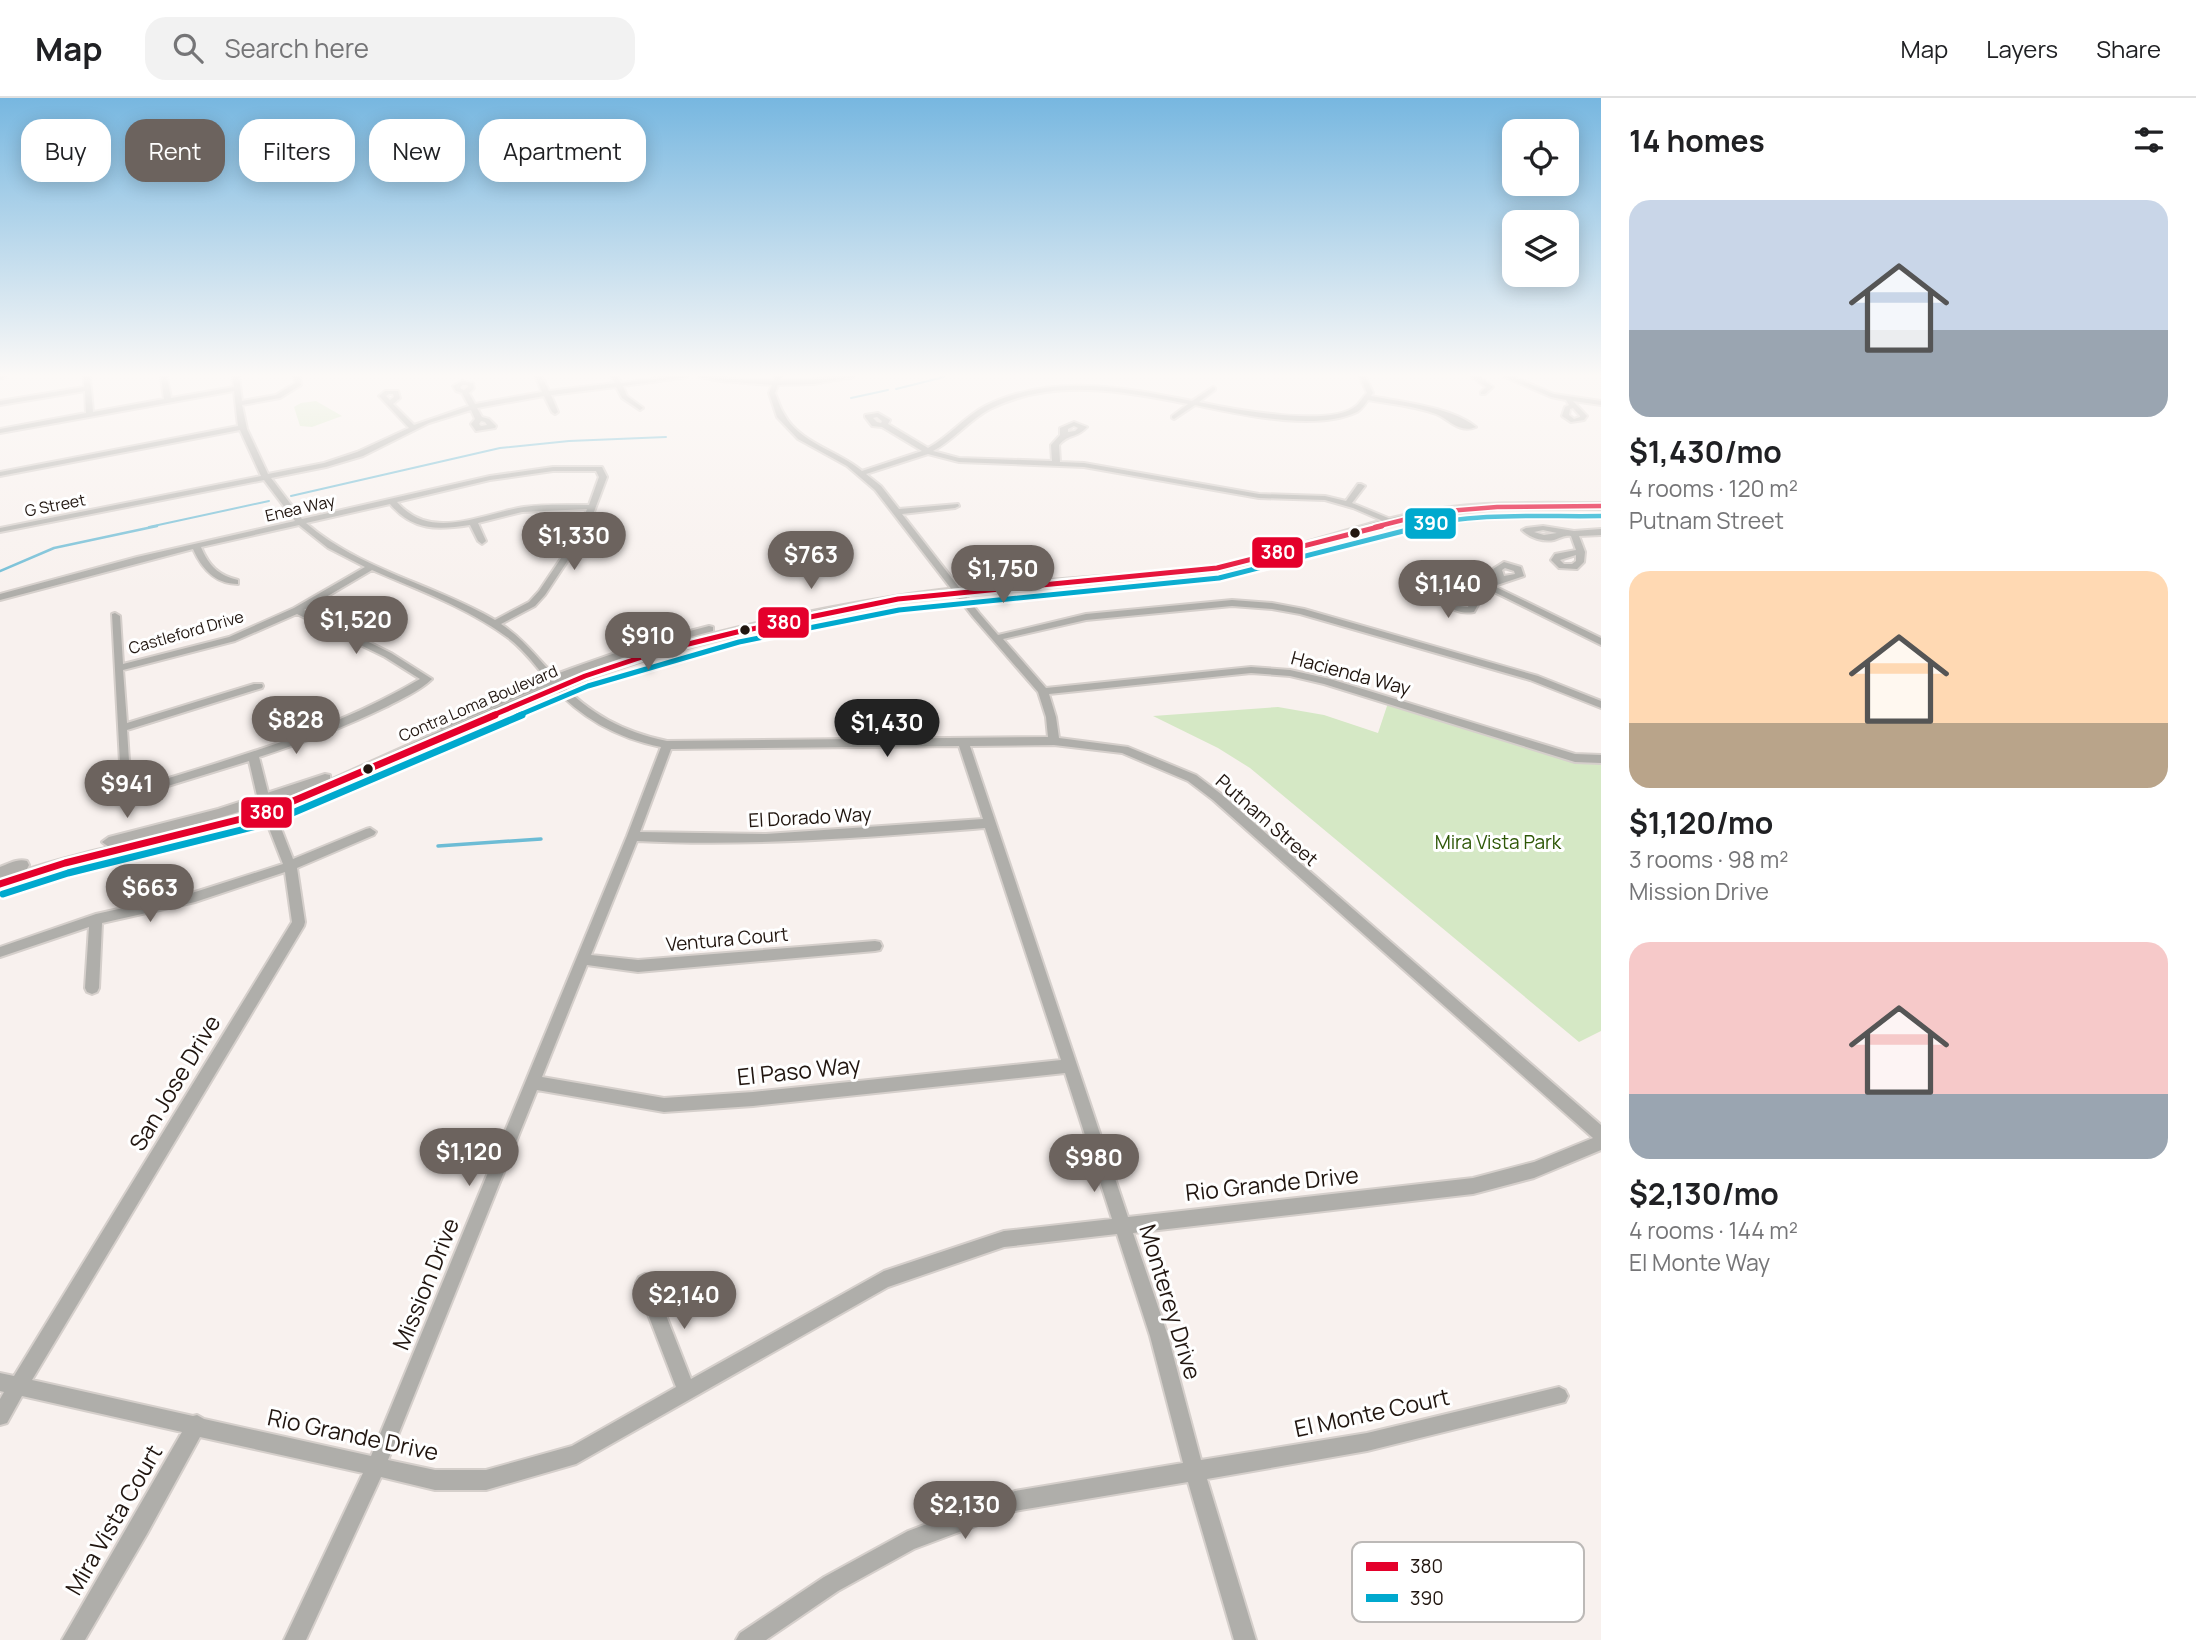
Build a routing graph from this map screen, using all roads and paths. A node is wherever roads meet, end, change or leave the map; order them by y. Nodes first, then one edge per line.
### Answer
1 (129, 449) edge
2 (253, 449) edge
3 (368, 449) edge
4 (820, 449) edge
5 (925, 449) edge
6 (931, 449) edge
7 (1055, 449) edge
8 (928, 451) junction
9 (1056, 463) junction
10 (862, 472) junction
11 (0, 474) edge
12 (603, 477) joint
13 (267, 478) junction
14 (1361, 486) dead end
15 (392, 500) junction
16 (1348, 503) junction
17 (1601, 503) edge
18 (956, 506) dead end
19 (592, 507) junction
20 (896, 512) junction
21 (1386, 520) junction
22 (303, 522) junction
23 (474, 522) junction
24 (0, 530) edge
25 (1601, 532) edge
26 (1562, 534) dead end
27 (1573, 534) junction
28 (482, 541) dead end
29 (196, 546) junction
30 (1581, 552) dead end
31 (373, 566) junction
32 (1501, 579) dead end
33 (235, 582) dead end
34 (1488, 586) junction
35 (956, 589) junction
36 (1471, 594) dead end
37 (0, 597) edge
38 (297, 610) junction
39 (115, 616) dead end
40 (495, 624) junction
41 (996, 638) junction
42 (1601, 642) edge
43 (119, 668) junction
44 (555, 682) junction
45 (258, 686) dead end
46 (1043, 691) junction
47 (1601, 705) edge
48 (123, 728) junction
49 (1054, 741) junction
50 (963, 742) junction
51 (667, 745) junction
52 (253, 755) junction
53 (1601, 759) edge
54 (267, 806) junction
55 (988, 823) junction
56 (370, 832) dead end
57 (633, 836) junction
58 (290, 866) junction
59 (0, 873) edge
60 (0, 884) edge
61 (96, 919) junction
62 (875, 946) dead end
63 (0, 952) edge
64 (582, 959) junction
65 (92, 988) dead end
66 (1071, 1066) junction
67 (531, 1082) junction
68 (1601, 1135) edge
69 (1601, 1142) edge
70 (1123, 1224) junction
71 (645, 1283) dead end
72 (0, 1382) edge
73 (20, 1386) junction
74 (688, 1392) junction
75 (1559, 1396) dead end
76 (0, 1416) edge
77 (197, 1424) junction
78 (376, 1467) junction
79 (1194, 1469) junction
80 (73, 1640) edge
81 (295, 1640) edge
82 (747, 1640) edge
83 (1245, 1640) edge

1 - 11 street
2 - 13 street, Putnam Street
3 - 13 street, G Street
4 - 10 street
5 - 8 street
6 - 8 street
7 - 9 street
8 - 9 street
8 - 10 street
9 - 16 street
10 - 20 street
12 - 15 street, Enea Way
12 - 19 street
13 - 22 street, Putnam Street
13 - 24 street, G Street
14 - 16 street
15 - 22 street, Enea Way
15 - 23 street
16 - 21 street
17 - 21 main road, Contra Loma Boulevard
18 - 20 street
19 - 23 street
19 - 40 street
20 - 35 street
21 - 35 main road, Contra Loma Boulevard
22 - 29 street, Enea Way
22 - 31 street, Putnam Street
23 - 28 street
25 - 27 street
26 - 27 street
27 - 30 street
29 - 33 street
29 - 37 street, Enea Way
31 - 38 street, Castleford Drive
31 - 40 street, Putnam Street
32 - 34 street
34 - 36 street
34 - 42 street
35 - 41 street
35 - 44 main road, Contra Loma Boulevard
38 - 43 street, Castleford Drive
38 - 52 street
39 - 43 street
40 - 44 street, Putnam Street
41 - 46 street
41 - 47 street
43 - 48 street
44 - 51 street, Putnam Street
44 - 54 main road, Contra Loma Boulevard
45 - 48 street
46 - 49 street
46 - 53 street, Hacienda Way
48 - 52 street
49 - 50 street, Putnam Street
49 - 68 street, Putnam Street
50 - 51 street, Putnam Street
50 - 55 street, Monterey Drive
51 - 57 street, Mission Drive
52 - 54 street, San Jose Drive
54 - 58 street, San Jose Drive
54 - 59 main road, Contra Loma Boulevard
54 - 60 main road, Contra Loma Boulevard
55 - 57 street, El Dorado Way
55 - 66 street, Monterey Drive
56 - 58 street
57 - 64 street, Mission Drive
58 - 61 street
58 - 73 street, San Jose Drive
61 - 63 street
61 - 65 street
62 - 64 street, Ventura Court
64 - 67 street, Mission Drive
66 - 67 street, El Paso Way
66 - 70 street, Monterey Drive
67 - 78 street, Mission Drive
69 - 70 street, Rio Grande Drive
70 - 74 street, Rio Grande Drive
70 - 79 street, Monterey Drive
71 - 74 street
72 - 73 street, Rio Grande Drive
73 - 76 street, San Jose Drive
73 - 77 street, Rio Grande Drive
74 - 78 street, Rio Grande Drive
75 - 79 street, El Monte Court
77 - 78 street, Rio Grande Drive
77 - 80 street, Mira Vista Court
78 - 81 street, Mission Drive
79 - 82 street, El Monte Court
79 - 83 street, Monterey Drive

